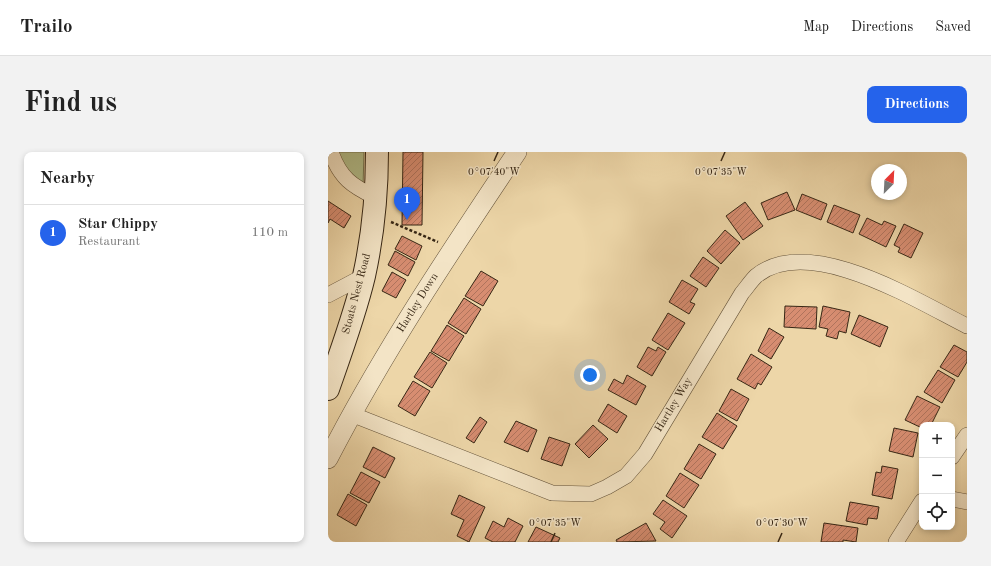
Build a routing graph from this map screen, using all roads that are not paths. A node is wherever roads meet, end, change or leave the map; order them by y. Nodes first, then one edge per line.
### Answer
1 (331, 152) edge
2 (377, 152) edge
3 (517, 152) edge
4 (375, 206) junction
5 (364, 276) junction
6 (328, 295) edge
7 (967, 326) edge
8 (328, 389) edge
9 (351, 414) junction
10 (967, 435) edge
11 (955, 453) edge
12 (328, 459) edge
13 (955, 500) edge
14 (967, 502) edge
15 (919, 506) edge
16 (896, 542) edge

1 - 4 street
2 - 4 main road, Stoats Nest Road
3 - 9 street, Hartley Down
4 - 5 main road, Stoats Nest Road
5 - 6 street
5 - 8 main road, Stoats Nest Road
7 - 9 street, Hartley Way
9 - 12 street, Hartley Down
10 - 11 street
13 - 14 street
15 - 16 street

